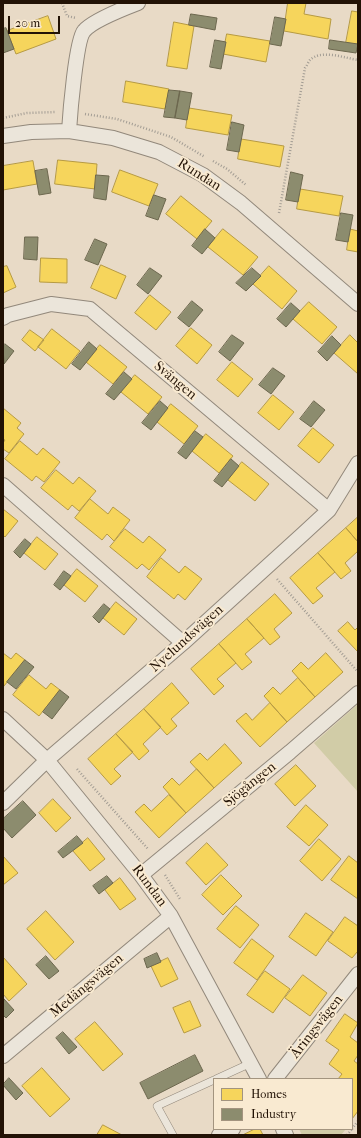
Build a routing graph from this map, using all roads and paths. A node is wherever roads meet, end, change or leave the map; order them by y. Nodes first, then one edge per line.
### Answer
1 (138, 3) edge
2 (358, 60) edge
3 (69, 131) junction
4 (3, 136) edge
5 (279, 213) dead end
6 (358, 304) edge
7 (3, 318) edge
8 (358, 464) edge
9 (3, 485) edge
10 (329, 510) junction
11 (266, 567) junction
12 (183, 643) junction
13 (358, 672) edge
14 (358, 693) edge
15 (3, 719) edge
16 (48, 760) junction
17 (3, 803) edge
18 (141, 875) junction
19 (171, 916) junction
20 (358, 974) edge
21 (3, 1056) edge
22 (251, 1063) junction
23 (219, 1078) edge
24 (258, 1078) edge
25 (276, 1078) edge
26 (213, 1081) edge
27 (231, 1130) edge
28 (173, 1135) edge
29 (219, 1135) edge

1 - 3 street
2 - 5 path
3 - 4 street, Rundan
3 - 6 street, Rundan
7 - 10 street, Svängen
8 - 10 street, Nyelundsvägen
9 - 12 street
10 - 11 street, Nyelundsvägen
11 - 12 street, Nyelundsvägen
11 - 13 path
12 - 16 street, Nyelundsvägen
14 - 18 street, Sjögången
15 - 16 street, Rundan
16 - 17 street, Nyelundsvägen
16 - 18 street, Rundan
18 - 19 street, Rundan
19 - 21 street, Medängsvägen
19 - 22 street, Rundan
20 - 25 street, Äringsvägen
22 - 23 lane
22 - 24 street, Rundan
26 - 28 lane
27 - 29 street

